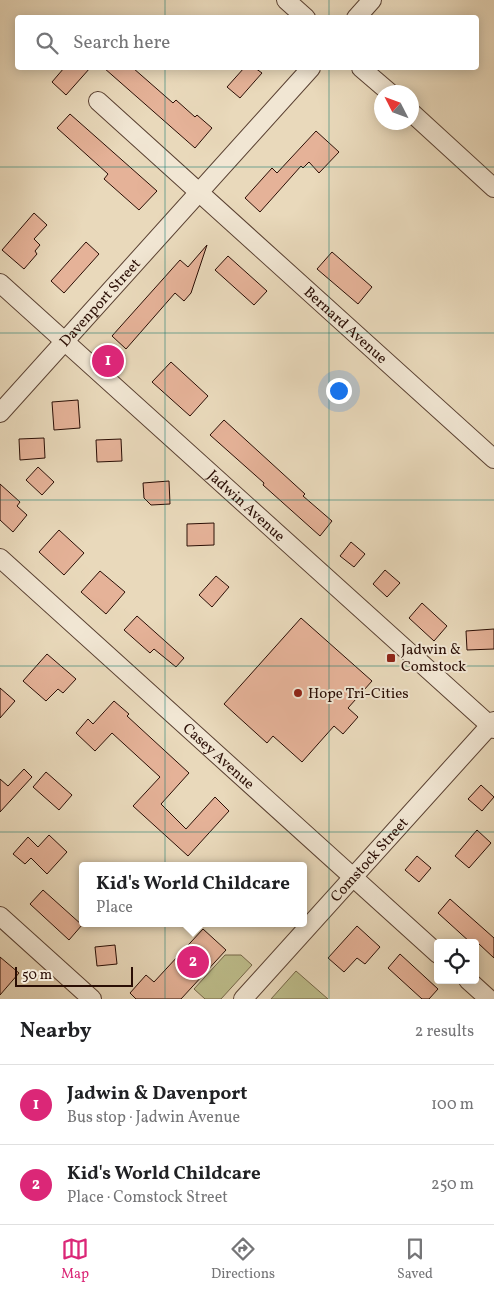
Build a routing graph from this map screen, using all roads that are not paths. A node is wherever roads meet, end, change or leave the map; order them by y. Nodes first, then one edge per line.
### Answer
1 (286, 0) edge
2 (372, 0) edge
3 (303, 15) edge
4 (359, 15) edge
5 (309, 70) edge
6 (363, 70) edge
7 (381, 85) edge
8 (98, 101) dead end
9 (419, 119) edge
10 (494, 188) edge
11 (199, 191) junction
12 (0, 283) edge
13 (64, 341) junction
14 (0, 413) edge
15 (494, 459) edge
16 (0, 558) edge
17 (493, 725) edge
18 (353, 878) junction
19 (0, 916) edge
20 (434, 950) edge
21 (472, 984) edge
22 (92, 999) edge
23 (244, 999) edge
24 (489, 999) edge

1 - 3 street
2 - 4 street
5 - 11 street, Davenport Street
6 - 7 street
8 - 11 street
9 - 10 street
11 - 13 street, Davenport Street
11 - 15 street, Bernard Avenue
12 - 13 street, Jadwin Avenue
13 - 14 street, Davenport Street
13 - 17 street, Jadwin Avenue
16 - 18 street, Casey Avenue
17 - 18 street, Comstock Street
18 - 20 street, Casey Avenue
18 - 23 street, Comstock Street
19 - 22 street
21 - 24 street

